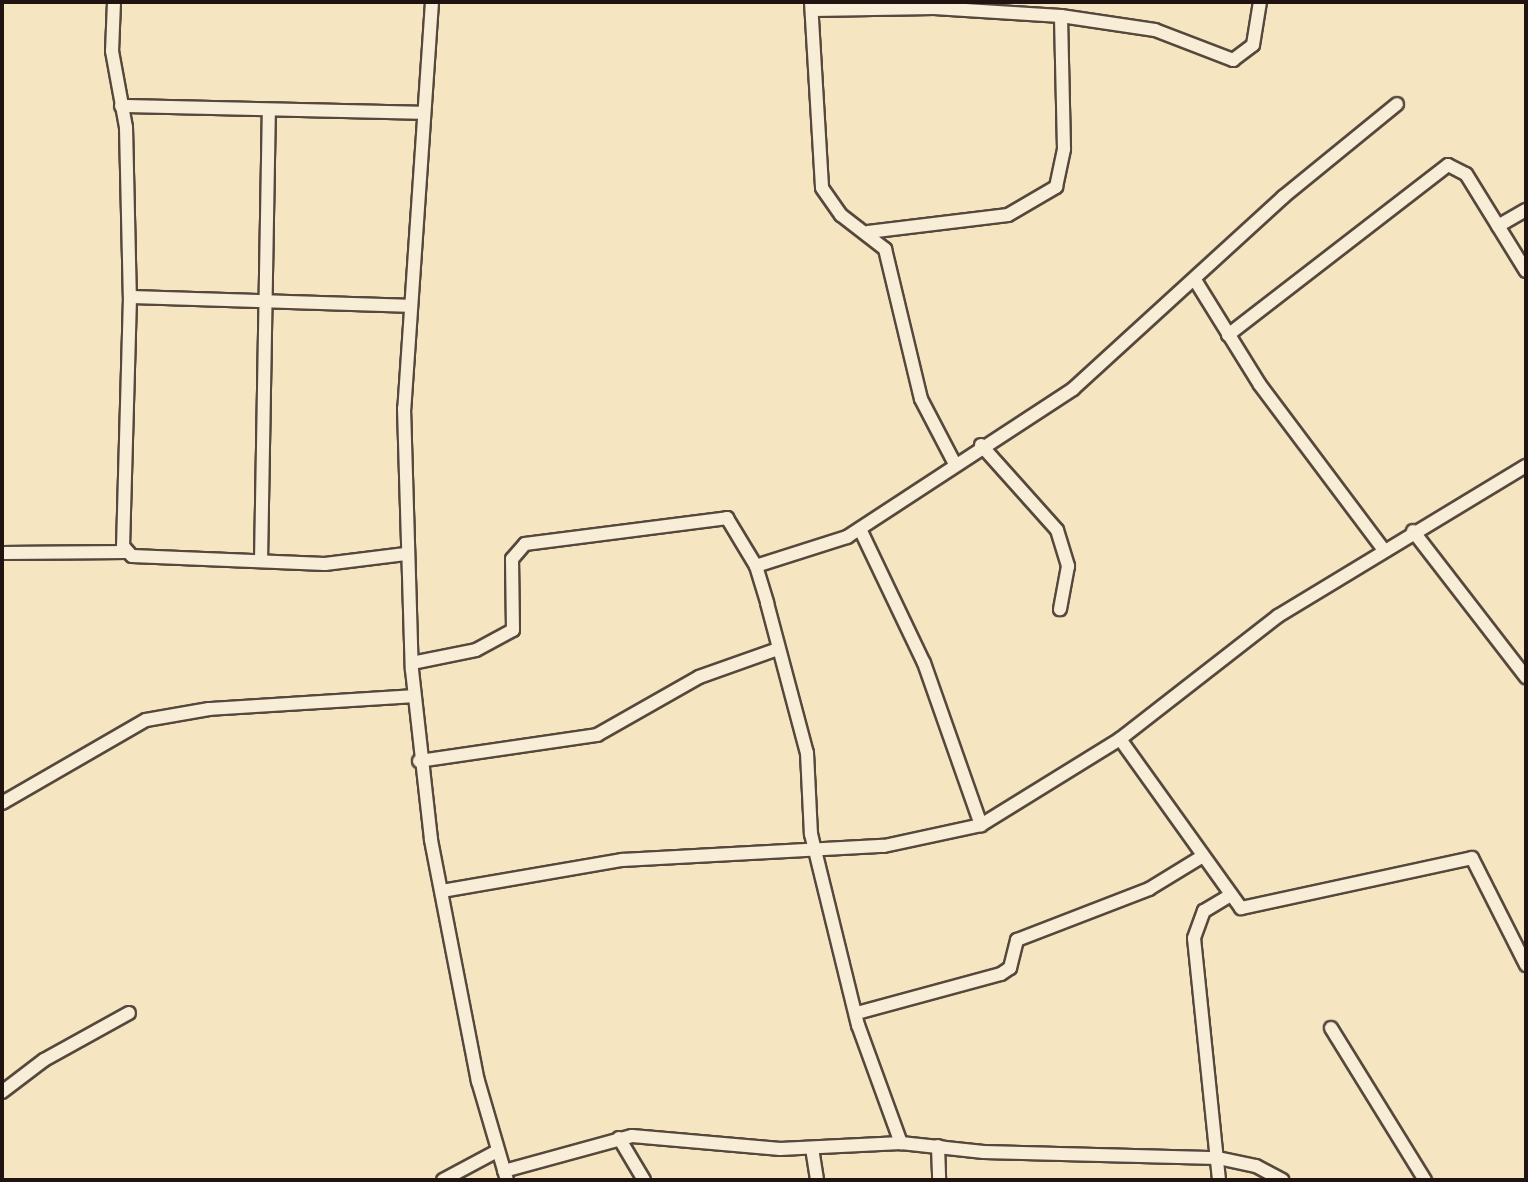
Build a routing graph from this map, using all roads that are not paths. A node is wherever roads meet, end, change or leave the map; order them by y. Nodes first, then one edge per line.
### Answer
1 (114, 2) edge
2 (432, 2) edge
3 (1260, 2) edge
4 (812, 6) edge
5 (964, 6) edge
6 (1060, 16) junction
7 (1397, 104) dead end
8 (121, 106) junction
9 (269, 112) junction
10 (424, 114) junction
11 (1526, 210) edge
12 (1498, 226) junction
13 (868, 232) junction
14 (1526, 271) edge
15 (1195, 280) junction
16 (130, 297) junction
17 (262, 298) junction
18 (409, 306) junction
19 (1228, 335) junction
20 (981, 445) junction
21 (954, 462) junction
22 (1526, 466) edge
23 (860, 529) junction
24 (1412, 531) junction
25 (1383, 549) junction
26 (127, 552) junction
27 (2, 553) edge
28 (405, 554) junction
29 (261, 561) junction
30 (756, 566) junction
31 (1060, 610) dead end
32 (778, 649) junction
33 (412, 663) junction
34 (1526, 677) edge
35 (414, 696) junction
36 (1120, 739) junction
37 (418, 761) junction
38 (2, 803) edge
39 (981, 825) junction
40 (816, 846) junction
41 (1203, 856) junction
42 (442, 891) junction
43 (1229, 896) junction
44 (1526, 965) edge
45 (129, 1013) dead end
46 (857, 1013) junction
47 (1331, 1028) dead end
48 (2, 1092) edge
49 (619, 1138) junction
50 (901, 1143) junction
51 (938, 1146) junction
52 (812, 1148) junction
53 (497, 1151) junction
54 (1218, 1158) junction
55 (505, 1176) edge
56 (443, 1180) edge
57 (644, 1180) edge
58 (817, 1180) edge
59 (939, 1180) edge
60 (1219, 1180) edge
61 (1282, 1180) edge
62 (1426, 1180) edge

1 - 8 street
2 - 10 street
3 - 6 street
4 - 5 street
4 - 13 street
5 - 6 street
6 - 13 street
7 - 15 street
8 - 9 street
8 - 16 street
9 - 10 street
9 - 17 street
10 - 18 street
11 - 12 street
12 - 14 street
12 - 19 street
13 - 21 street
15 - 19 street
15 - 20 street
16 - 17 street
16 - 26 street
17 - 18 street
17 - 29 street
18 - 28 street
19 - 25 street
20 - 21 street
20 - 31 street
21 - 23 street
22 - 24 street
23 - 30 street
23 - 39 street
24 - 25 street
24 - 34 street
25 - 36 street
26 - 27 street
26 - 29 street
28 - 29 street
28 - 33 street
30 - 32 street
30 - 33 street
32 - 37 street
32 - 40 street
33 - 35 street
35 - 37 street
35 - 38 street
36 - 39 street
36 - 41 street
37 - 42 street
39 - 40 street
40 - 42 street
40 - 46 street
41 - 43 street
41 - 46 street
42 - 53 street
43 - 44 street
43 - 54 street
45 - 48 street
46 - 50 street
47 - 62 street
49 - 52 street
49 - 55 street
49 - 57 street
50 - 51 street
50 - 52 street
51 - 54 street
51 - 59 street
52 - 58 street
53 - 55 street
53 - 56 street
54 - 60 street
54 - 61 street

